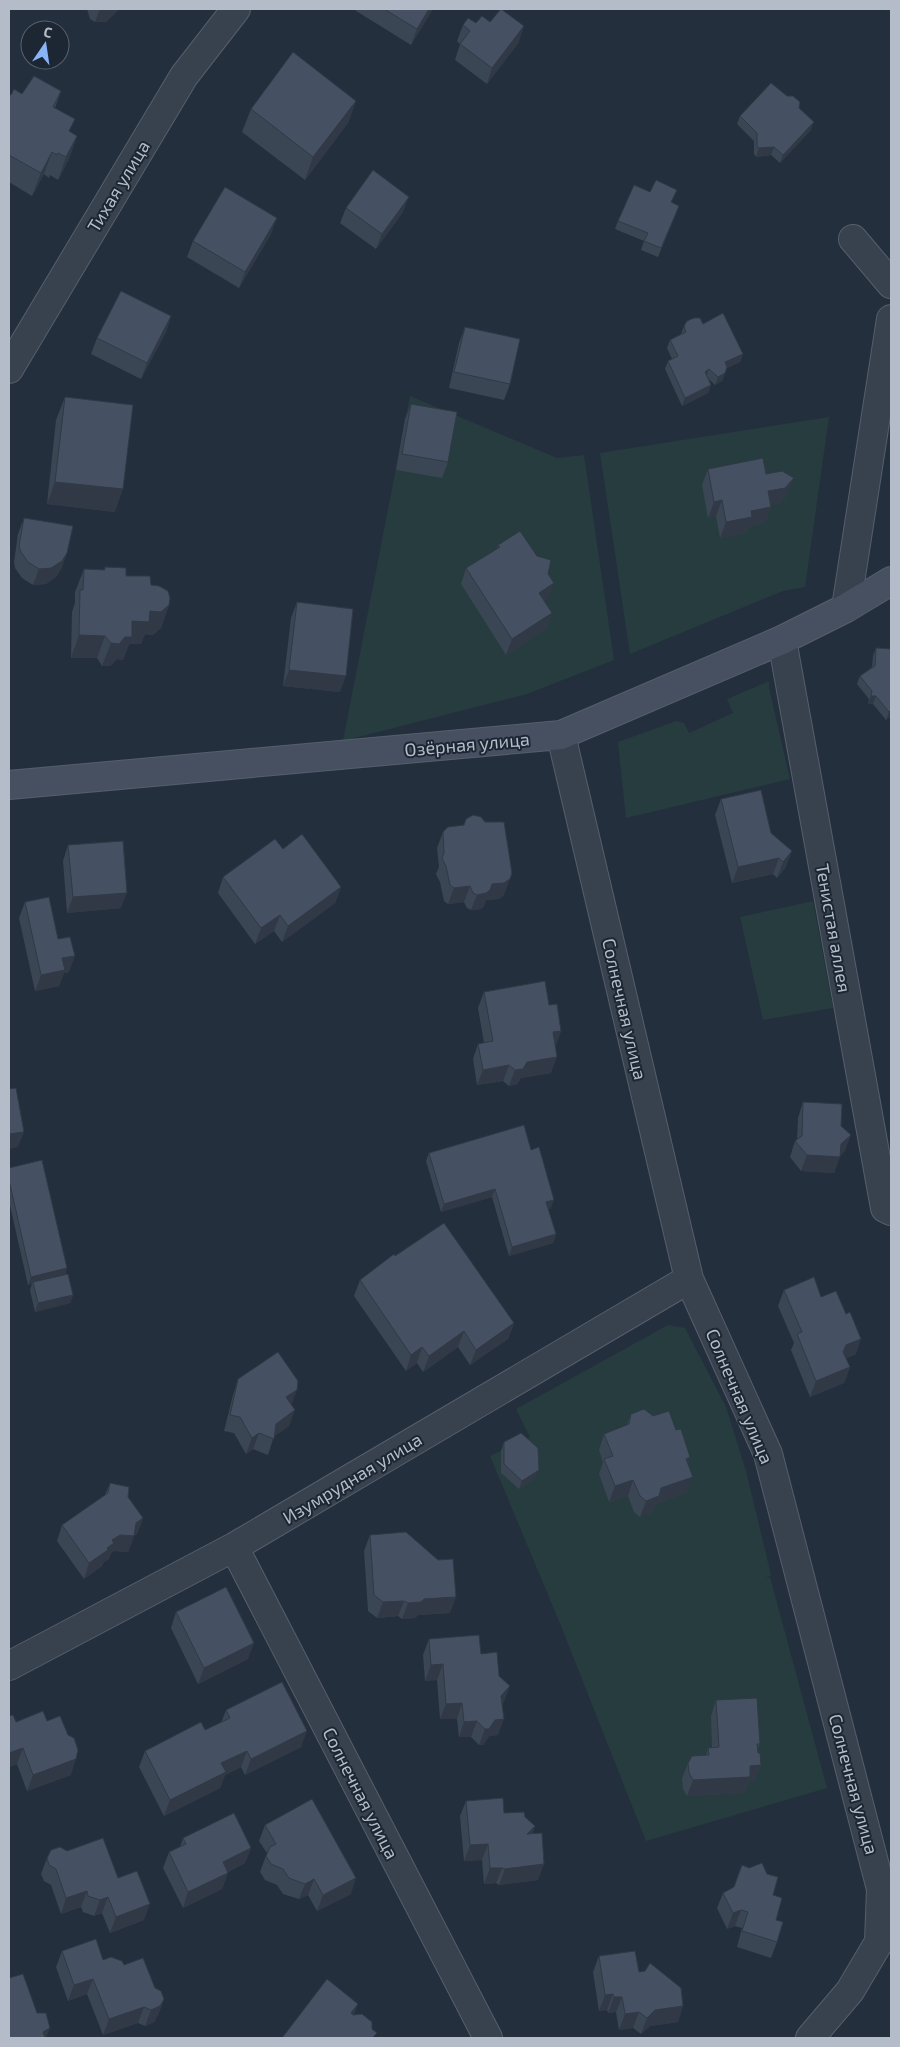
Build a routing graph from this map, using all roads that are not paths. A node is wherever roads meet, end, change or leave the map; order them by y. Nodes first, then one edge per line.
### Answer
1 (236, 9) edge
2 (853, 239) dead end
3 (891, 284) edge
4 (891, 319) edge
5 (9, 369) edge
6 (891, 581) edge
7 (846, 608) junction
8 (782, 640) junction
9 (561, 735) junction
10 (9, 785) edge
11 (891, 1211) edge
12 (689, 1279) junction
13 (234, 1547) junction
14 (9, 1666) edge
15 (488, 2038) edge
16 (810, 2038) edge

1 - 5 street, Тихая улица
2 - 3 street
4 - 7 street
6 - 7 street, Озёрная улица
7 - 8 street, Озёрная улица
8 - 9 street, Озёрная улица
8 - 11 street, Тенистая аллея
9 - 10 street, Озёрная улица
9 - 12 street, Солнечная улица
12 - 13 street, Изумрудная улица
12 - 16 street, Солнечная улица
13 - 14 street, Изумрудная улица
13 - 15 street, Солнечная улица

